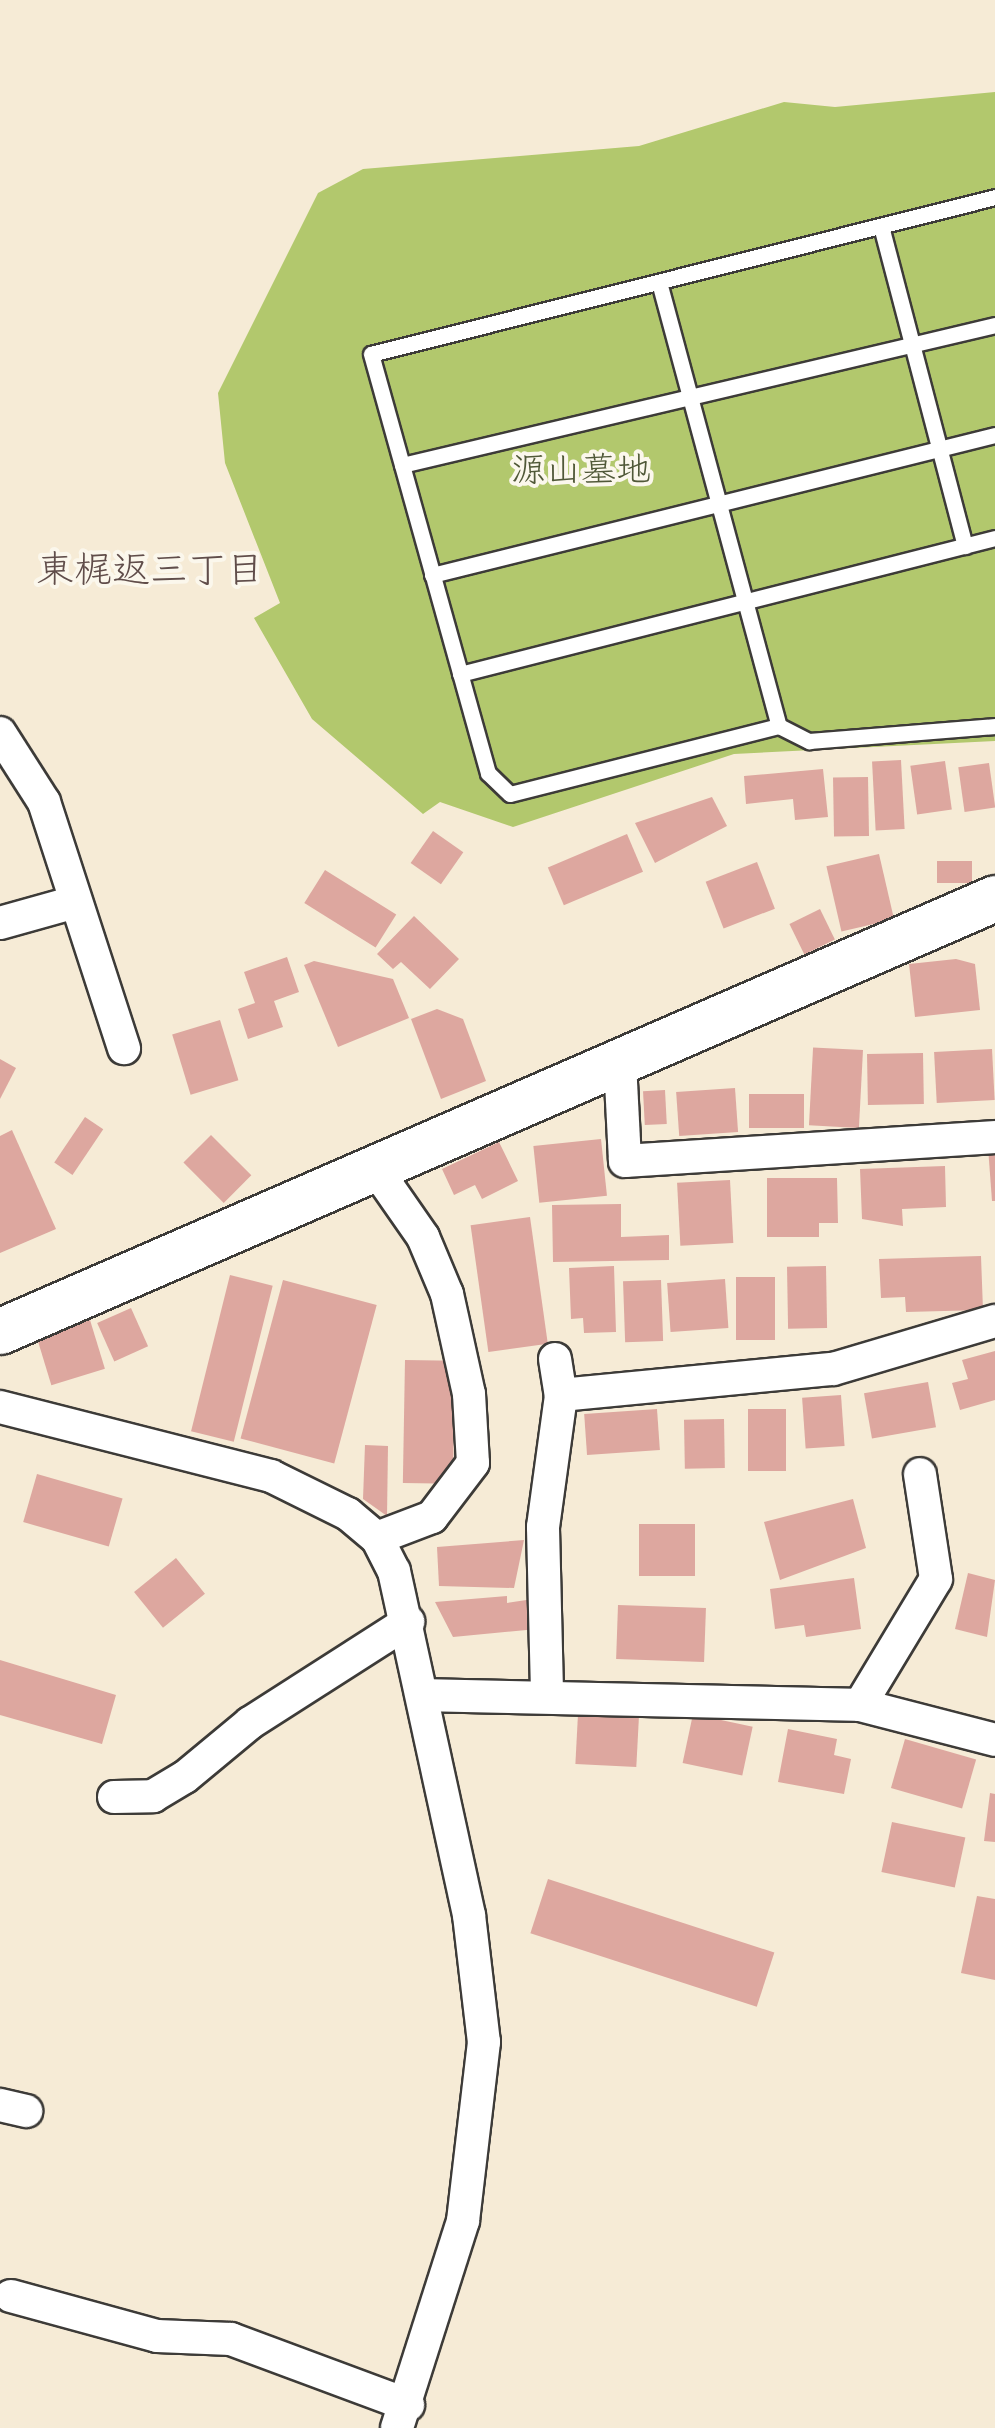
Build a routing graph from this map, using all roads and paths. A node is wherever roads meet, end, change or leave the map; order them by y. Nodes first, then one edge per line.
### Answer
1 (995, 197) edge
2 (881, 226) junction
3 (658, 282) junction
4 (995, 326) edge
5 (912, 345) junction
6 (690, 398) junction
7 (995, 435) edge
8 (939, 449) junction
9 (402, 465) junction
10 (718, 504) junction
11 (995, 538) edge
12 (965, 546) junction
13 (432, 575) junction
14 (745, 602) junction
15 (460, 674) junction
16 (779, 726) junction
17 (995, 726) edge
18 (0, 733) edge
19 (995, 898) edge
20 (75, 902) junction
21 (0, 923) edge
22 (124, 1048) dead end
23 (620, 1062) junction
24 (995, 1137) edge
25 (375, 1168) junction
26 (995, 1321) edge
27 (0, 1331) edge
28 (555, 1359) dead end
29 (561, 1394) junction
30 (0, 1408) edge
31 (920, 1474) dead end
32 (377, 1538) junction
33 (408, 1622) junction
34 (547, 1692) junction
35 (425, 1696) junction
36 (860, 1705) junction
37 (995, 1740) edge
38 (114, 1797) dead end
39 (11, 2296) dead end
40 (403, 2416) edge

1 - 2 lane
2 - 3 lane
2 - 5 lane
3 - 6 lane
3 - 9 lane
4 - 5 lane
5 - 6 lane
5 - 8 lane
6 - 9 lane
6 - 10 lane
7 - 8 lane
8 - 10 lane
8 - 12 lane
9 - 13 lane
10 - 13 lane
10 - 14 lane
11 - 12 lane
12 - 14 lane
13 - 15 lane
14 - 15 lane
14 - 16 lane
15 - 16 lane
16 - 17 lane
18 - 20 street
19 - 23 street
20 - 21 street
20 - 22 street
23 - 24 street
23 - 25 street
25 - 27 street
25 - 32 street
26 - 29 street
28 - 29 street
29 - 34 street
30 - 32 street
31 - 36 street
32 - 33 street
33 - 35 street
33 - 38 street
34 - 35 street
34 - 36 street
35 - 40 street
36 - 37 street
39 - 40 street

